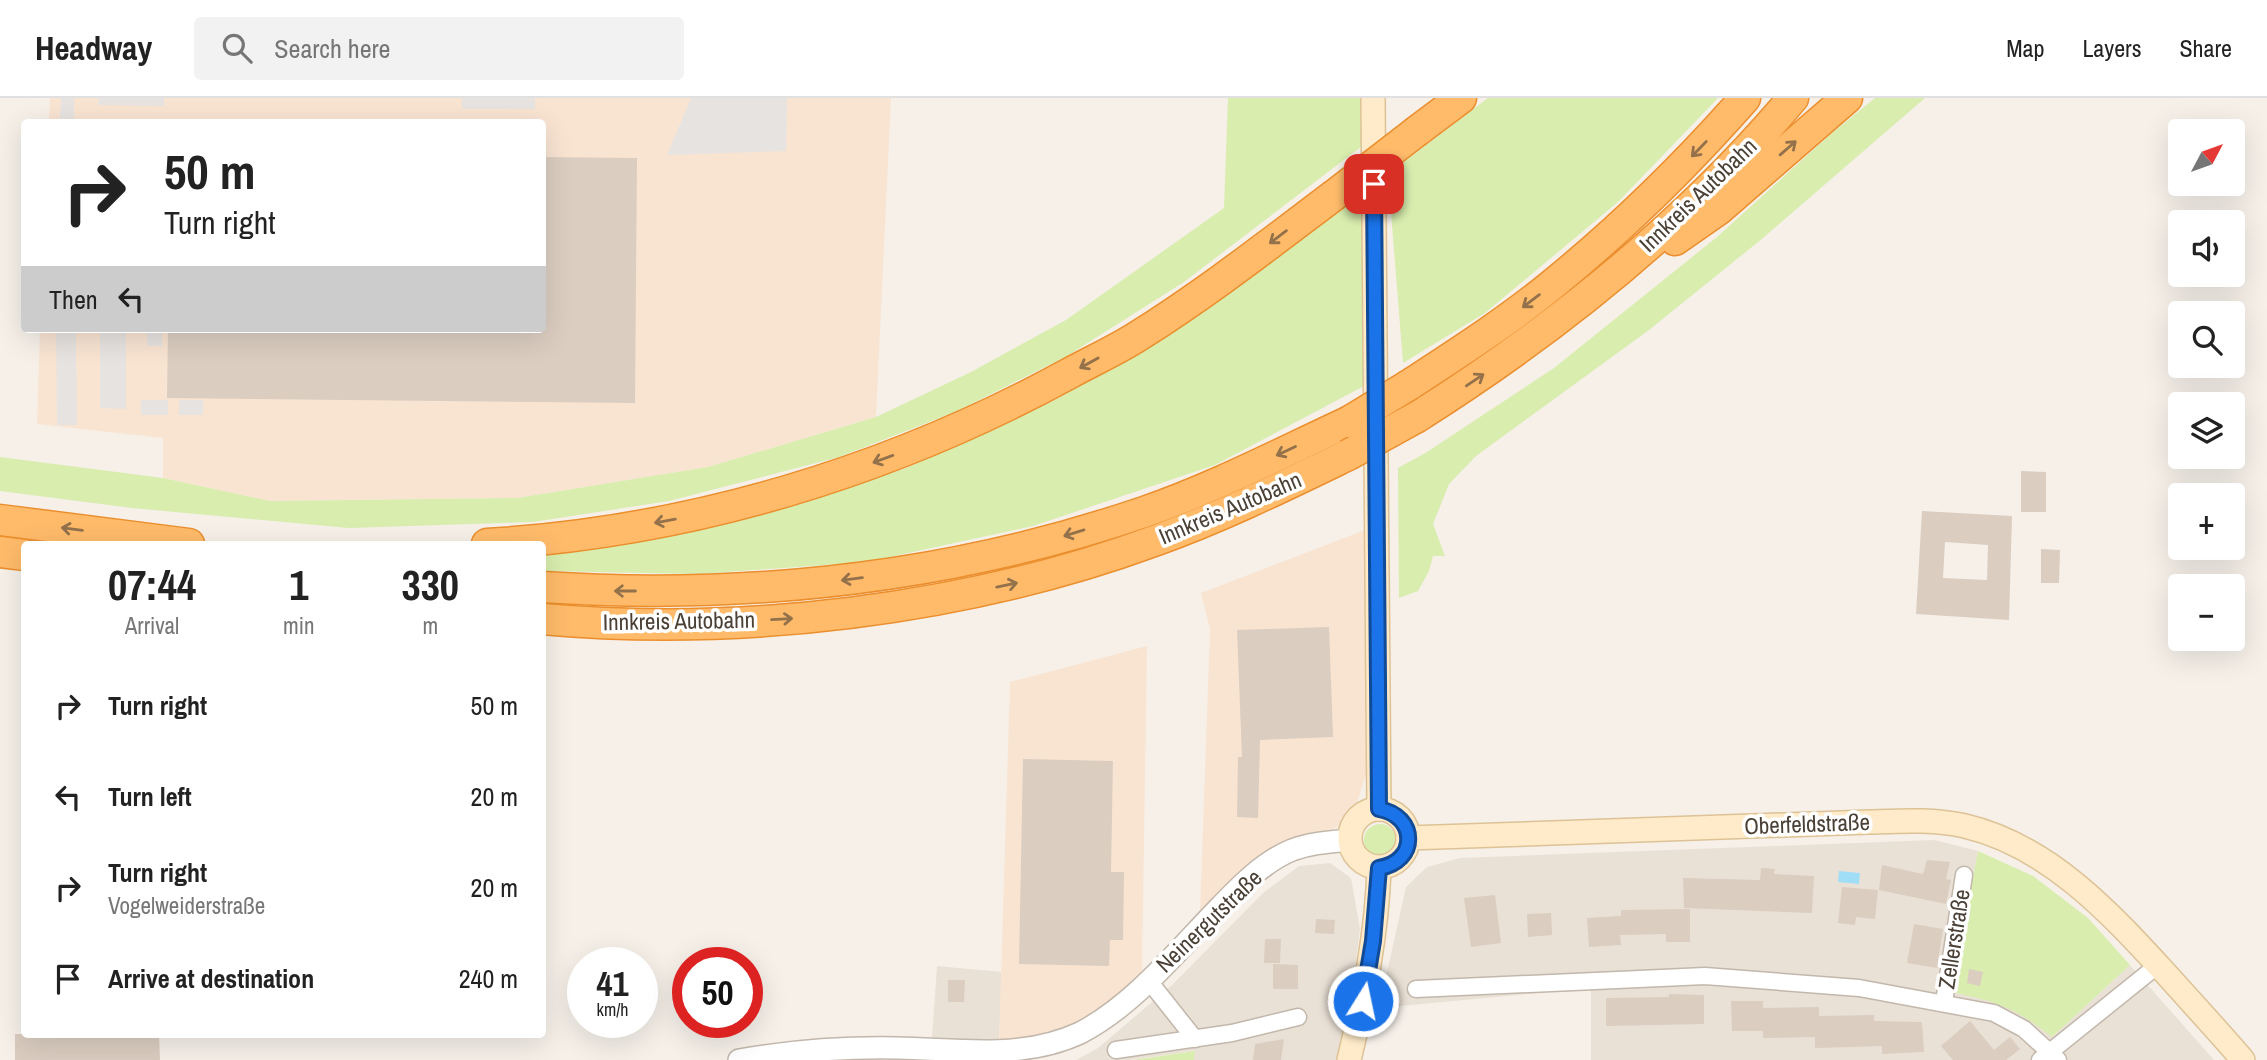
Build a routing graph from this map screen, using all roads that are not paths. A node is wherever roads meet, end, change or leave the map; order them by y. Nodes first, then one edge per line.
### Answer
1 (1373, 98) edge
2 (1461, 98) edge
3 (1745, 98) edge
4 (1793, 98) edge
5 (1847, 98) edge
6 (1584, 299) junction
7 (0, 520) edge
8 (164, 541) edge
9 (514, 541) edge
10 (0, 552) edge
11 (21, 555) edge
12 (546, 587) edge
13 (546, 619) edge
14 (1379, 809) junction
15 (1408, 838) junction
16 (1350, 839) junction
17 (1379, 868) junction
18 (1964, 875) dead end
19 (2158, 965) junction
20 (1149, 981) junction
21 (1416, 989) dead end
22 (1944, 1002) junction
23 (1298, 1017) dead end
24 (1195, 1039) junction
25 (1116, 1050) dead end
26 (1039, 1055) edge
27 (2049, 1057) edge
28 (739, 1060) edge
29 (1349, 1060) edge
30 (2243, 1060) edge

1 - 14 main road
2 -> 9 highway, bridge
3 -> 12 highway, Innkreis Autobahn, bridge
4 - 6 highway, Innkreis Autobahn
6 -> 5 highway
13 -> 6 highway, Innkreis Autobahn, bridge
8 -> 7 highway
10 - 11 highway
14 - 15 main road
14 - 16 main road
15 - 17 main road
15 - 19 main road, Oberfeldstraße
16 - 17 main road
16 - 20 street, Neinergutstraße
17 - 29 main road
18 - 22 street, Zellerstraße
19 - 27 street
19 - 30 main road, Oberfeldstraße
20 - 24 street, Neinergutstraße
20 - 26 street, Neinergutstraße
21 - 22 street
22 - 27 street
23 - 24 street
24 - 25 street
26 - 28 street, Neinergutstraße

